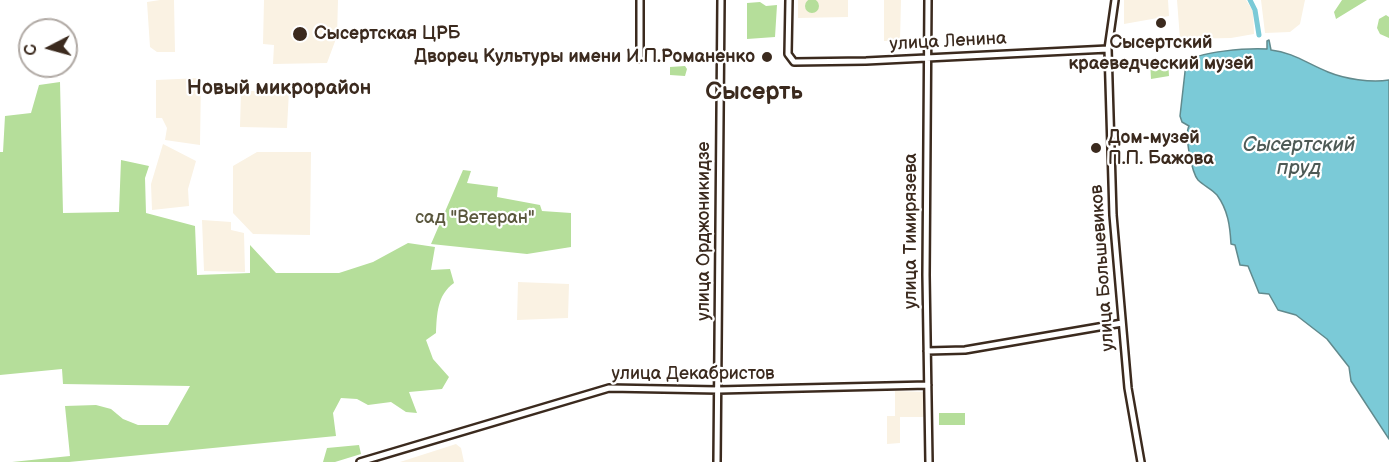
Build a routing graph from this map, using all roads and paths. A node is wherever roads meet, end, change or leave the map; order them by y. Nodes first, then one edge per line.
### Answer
1 (640, 0) edge
2 (721, 0) edge
3 (789, 0) edge
4 (928, 0) edge
5 (1115, 0) edge
6 (1108, 49) junction
7 (927, 57) junction
8 (640, 59) dead end
9 (1122, 323) junction
10 (927, 351) junction
11 (928, 385) junction
12 (718, 390) junction
13 (360, 462) edge
14 (717, 462) edge
15 (929, 462) edge
16 (1141, 462) edge

1 - 8 street
2 - 12 street, улица Орджоникидзе
3 - 7 street, улица Ленина
4 - 7 street, улица Тимирязева
5 - 6 street, улица Большевиков
6 - 7 street, улица Ленина
6 - 9 street, улица Большевиков
7 - 10 street, улица Тимирязева
9 - 10 street
9 - 16 street, улица Большевиков
10 - 11 street, улица Тимирязева
11 - 12 street, улица Декабристов
11 - 15 street, улица Тимирязева
12 - 13 street, улица Декабристов
12 - 14 street, улица Орджоникидзе

